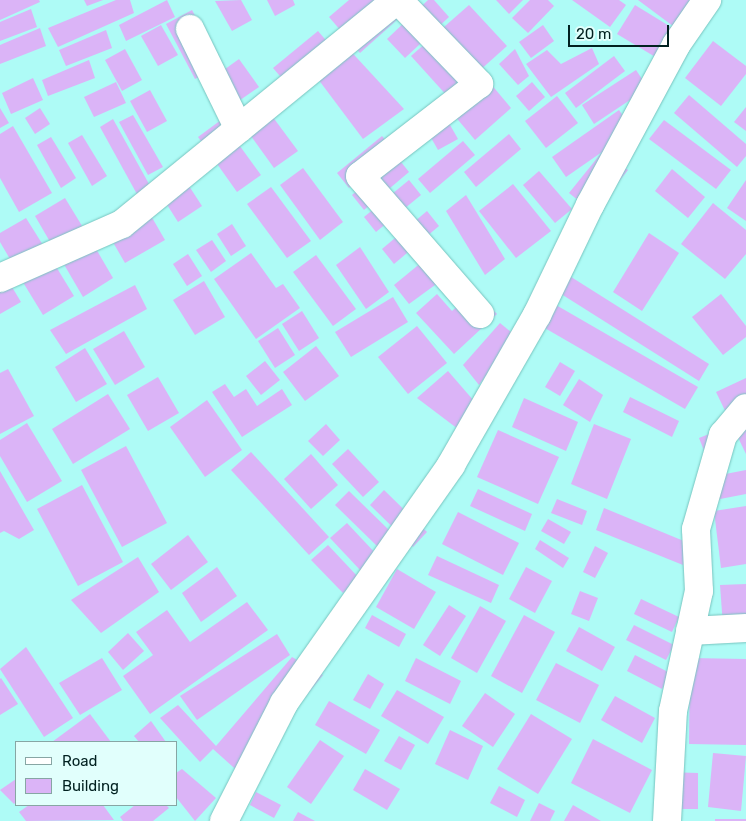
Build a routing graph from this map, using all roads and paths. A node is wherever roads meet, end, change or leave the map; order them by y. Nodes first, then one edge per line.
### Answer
1 (398, 0) edge
2 (707, 0) edge
3 (190, 29) dead end
4 (239, 129) junction
5 (0, 278) edge
6 (480, 314) dead end
7 (746, 408) edge
8 (746, 628) edge
9 (690, 631) junction
10 (224, 821) edge
11 (667, 821) edge

1 - 4 street
1 - 6 street
2 - 10 street
3 - 4 street
4 - 5 street
7 - 9 street
8 - 9 street
9 - 11 street

